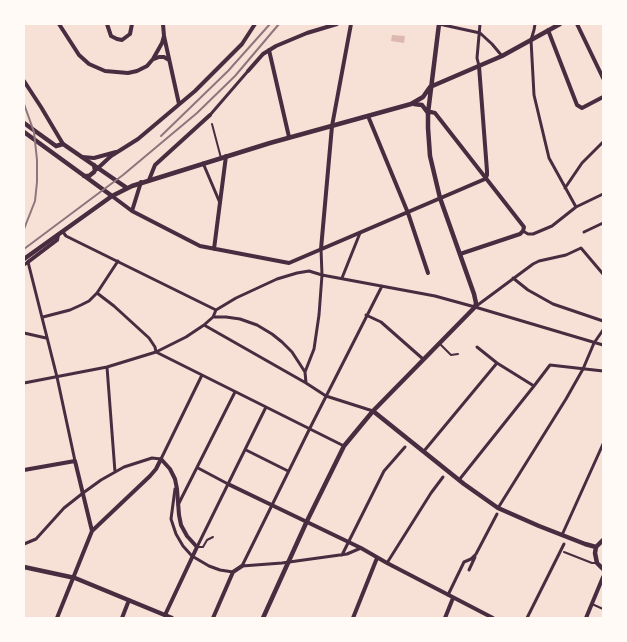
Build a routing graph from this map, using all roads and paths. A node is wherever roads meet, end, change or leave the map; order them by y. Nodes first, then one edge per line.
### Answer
1 (59, 24) edge
2 (107, 24) edge
3 (132, 24) edge
4 (163, 24) edge
5 (256, 24) edge
6 (337, 24) edge
7 (351, 24) edge
8 (438, 24) edge
9 (480, 24) edge
10 (535, 24) edge
11 (560, 24) edge
12 (577, 24) edge
13 (548, 30) junction
14 (480, 33) junction
15 (164, 36) junction
16 (531, 40) junction
17 (269, 50) junction
18 (502, 56) junction
19 (153, 59) junction
20 (170, 60) junction
21 (479, 66) junction
22 (248, 71) joint
23 (603, 78) edge
24 (24, 81) edge
25 (430, 87) junction
26 (603, 97) edge
27 (179, 104) junction
28 (411, 104) junction
29 (429, 107) junction
30 (434, 112) junction
31 (428, 113) junction
32 (210, 115) joint
33 (368, 116) junction
34 (24, 123) edge
35 (212, 124) dead end
36 (332, 126) junction
37 (24, 132) edge
38 (289, 137) junction
39 (603, 142) edge
40 (63, 144) junction
41 (56, 146) junction
42 (122, 150) junction
43 (54, 154) junction
44 (82, 157) junction
45 (223, 157) junction
46 (203, 163) junction
47 (94, 164) junction
48 (99, 168) junction
49 (94, 172) junction
50 (84, 176) junction
51 (486, 177) junction
52 (149, 180) junction
53 (141, 182) junction
54 (127, 188) junction
55 (565, 188) junction
56 (321, 190) dead end
57 (326, 190) junction
58 (603, 194) edge
59 (112, 196) junction
60 (440, 198) junction
61 (221, 205) junction
62 (576, 207) junction
63 (132, 211) junction
64 (408, 213) junction
65 (603, 223) edge
66 (361, 231) junction
67 (524, 231) junction
68 (584, 232) dead end
69 (60, 233) junction
70 (214, 248) junction
71 (321, 249) junction
72 (460, 254) junction
73 (118, 261) junction
74 (25, 262) edge
75 (428, 273) dead end
76 (603, 274) edge
77 (322, 275) junction
78 (342, 278) junction
79 (513, 278) junction
80 (382, 286) junction
81 (97, 293) junction
82 (475, 307) junction
83 (216, 310) junction
84 (366, 315) junction
85 (212, 317) junction
86 (43, 318) junction
87 (603, 321) edge
88 (204, 325) junction
89 (603, 330) edge
90 (24, 333) edge
91 (46, 338) junction
92 (594, 342) junction
93 (439, 343) junction
94 (603, 345) edge
95 (476, 347) dead end
96 (156, 352) junction
97 (458, 354) dead end
98 (423, 359) junction
99 (497, 363) junction
100 (107, 367) junction
101 (582, 369) junction
102 (603, 371) edge
103 (305, 372) junction
104 (202, 375) junction
105 (57, 377) junction
106 (24, 383) edge
107 (306, 383) junction
108 (534, 386) junction
109 (235, 392) junction
110 (326, 396) junction
111 (266, 407) junction
112 (372, 413) junction
113 (310, 428) junction
114 (603, 444) edge
115 (344, 446) junction
116 (405, 447) dead end
117 (246, 450) junction
118 (424, 451) junction
119 (161, 459) junction
120 (75, 461) junction
121 (198, 468) junction
122 (24, 470) edge
123 (288, 471) junction
124 (115, 472) junction
125 (443, 477) dead end
126 (175, 479) junction
127 (459, 480) junction
128 (228, 484) junction
129 (83, 493) junction
130 (272, 505) junction
131 (178, 506) junction
132 (498, 508) junction
133 (498, 514) dead end
134 (307, 521) junction
135 (92, 531) junction
136 (562, 535) junction
137 (213, 537) dead end
138 (603, 540) edge
139 (347, 542) junction
140 (24, 544) edge
141 (564, 544) dead end
142 (197, 547) junction
143 (596, 547) junction
144 (361, 548) junction
145 (564, 552) dead end
146 (476, 554) junction
147 (342, 555) junction
148 (192, 556) junction
149 (377, 558) junction
150 (387, 563) junction
151 (597, 563) junction
152 (242, 566) junction
153 (24, 567) edge
154 (603, 569) edge
155 (469, 570) dead end
156 (233, 572) junction
157 (74, 578) junction
158 (603, 578) edge
159 (448, 595) junction
160 (453, 598) junction
161 (129, 600) junction
162 (592, 604) junction
163 (603, 609) edge
164 (165, 615) junction
165 (57, 618) edge
166 (122, 618) edge
167 (172, 618) edge
168 (213, 618) edge
169 (263, 618) edge
170 (353, 618) edge
171 (445, 618) edge
172 (493, 618) edge
173 (527, 618) edge
174 (586, 618) edge

1 - 19 street
2 - 3 street
4 - 15 street
5 - 27 street
6 - 17 street
7 - 36 street
8 - 14 street
8 - 25 street
9 - 14 street
10 - 16 street
11 - 13 street
12 - 23 street
13 - 16 street
13 - 26 street
14 - 18 street
14 - 21 street
15 - 19 street
15 - 20 street
16 - 18 street
16 - 55 street
17 - 22 street
17 - 38 street
18 - 21 street
19 - 20 street
20 - 27 street
21 - 25 street
21 - 51 street
22 - 32 street
24 - 40 street
25 - 28 street
25 - 29 street
27 - 42 street
28 - 31 street
28 - 33 street
29 - 30 street
29 - 31 street
30 - 31 street
30 - 51 street
31 - 60 street
32 - 52 street
33 - 36 street
33 - 64 street
34 - 41 street
35 - 45 lane
36 - 38 street
36 - 57 street
37 - 43 street
38 - 45 street
39 - 55 street
40 - 41 street
40 - 44 street
41 - 43 street
42 - 44 street
42 - 48 street
43 - 50 street
44 - 47 street
45 - 46 street
45 - 61 street
46 - 52 street
46 - 61 street
47 - 48 street
47 - 49 street
48 - 49 street
48 - 54 street
49 - 50 street
50 - 59 street
51 - 60 street
51 - 67 street
52 - 53 street
53 - 54 street
53 - 63 street
54 - 59 street
55 - 62 street
56 - 57 lane
57 - 71 street
58 - 62 street
59 - 63 street
59 - 69 street
60 - 64 street
60 - 72 street
61 - 70 street
62 - 67 street
63 - 70 street
64 - 66 street
64 - 75 street
65 - 68 street
66 - 71 street
66 - 78 street
67 - 72 street
69 - 73 street
69 - 74 street
70 - 71 street
71 - 77 street
72 - 82 street
73 - 81 street
73 - 83 street
74 - 86 street
76 - 79 street
77 - 78 street
77 - 83 street
77 - 103 street
78 - 80 street
79 - 82 street
79 - 87 street
80 - 82 street
80 - 84 street
81 - 86 street
81 - 96 street
82 - 92 street
82 - 93 street
83 - 85 street
84 - 98 street
84 - 110 street
85 - 88 street
85 - 103 street
86 - 91 street
88 - 96 street
88 - 107 street
89 - 92 street
90 - 91 street
91 - 105 street
92 - 94 street
92 - 101 street
93 - 97 lane
93 - 98 street
95 - 99 street
96 - 100 street
96 - 104 street
98 - 112 street
99 - 108 street
99 - 118 street
100 - 105 street
100 - 124 street
101 - 102 street
101 - 108 street
101 - 132 street
103 - 107 street
104 - 109 street
104 - 119 street
105 - 106 street
105 - 120 street
107 - 110 street
108 - 127 street
109 - 111 street
109 - 121 street
110 - 112 street
110 - 113 street
111 - 113 street
111 - 117 street
112 - 115 street
112 - 118 street
113 - 115 street
113 - 123 street
114 - 136 street
115 - 134 street
116 - 139 street
117 - 123 street
117 - 128 street
118 - 127 street
119 - 124 street
119 - 126 street
119 - 135 street
120 - 122 street
120 - 129 street
121 - 128 street
121 - 131 street
123 - 130 street
124 - 129 street
125 - 150 street
126 - 131 street
126 - 148 street
127 - 132 street
128 - 130 street
128 - 142 street
129 - 135 street
129 - 140 street
130 - 134 street
130 - 152 street
131 - 142 street
132 - 136 street
133 - 146 street
134 - 139 street
134 - 169 street
135 - 157 street
136 - 143 street
137 - 142 lane
138 - 143 street
139 - 144 street
139 - 147 street
141 - 173 street
142 - 148 street
143 - 151 street
144 - 147 street
144 - 149 street
145 - 151 lane
146 - 155 street
146 - 159 street
147 - 152 street
148 - 156 street
148 - 164 street
149 - 150 street
149 - 170 street
150 - 159 street
151 - 154 street
152 - 156 street
153 - 157 street
156 - 168 street
157 - 161 street
157 - 165 street
158 - 162 street
159 - 160 street
160 - 171 street
160 - 172 street
161 - 164 street
161 - 166 street
162 - 163 lane
162 - 174 street
164 - 167 street

